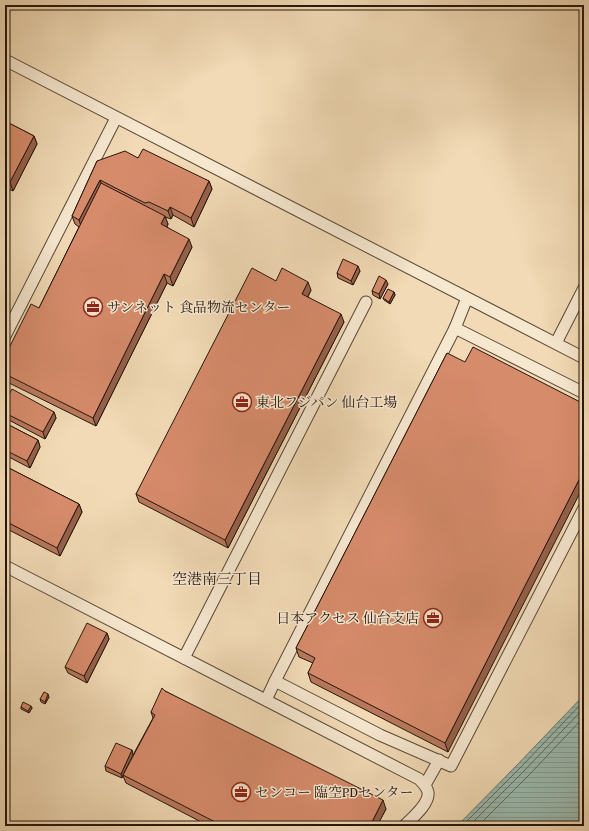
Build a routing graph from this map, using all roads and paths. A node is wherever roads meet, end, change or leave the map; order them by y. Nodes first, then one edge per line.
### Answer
1 (5, 60) edge
2 (116, 118) junction
3 (584, 288) edge
4 (467, 298) junction
5 (366, 302) dead end
6 (455, 328) junction
7 (5, 336) edge
8 (556, 343) junction
9 (584, 358) edge
10 (584, 393) edge
11 (584, 508) edge
12 (5, 566) edge
13 (184, 658) junction
14 (275, 681) junction
15 (266, 700) junction
16 (439, 760) junction
17 (425, 785) junction
18 (404, 826) edge

1 - 2 street
2 - 4 street
2 - 7 street
3 - 8 street
4 - 6 street
4 - 8 street
5 - 13 street
6 - 10 street
6 - 14 street
8 - 9 street
11 - 16 street
12 - 13 street
13 - 15 street
14 - 15 street
14 - 16 street
15 - 17 street
16 - 17 street
17 - 18 street

